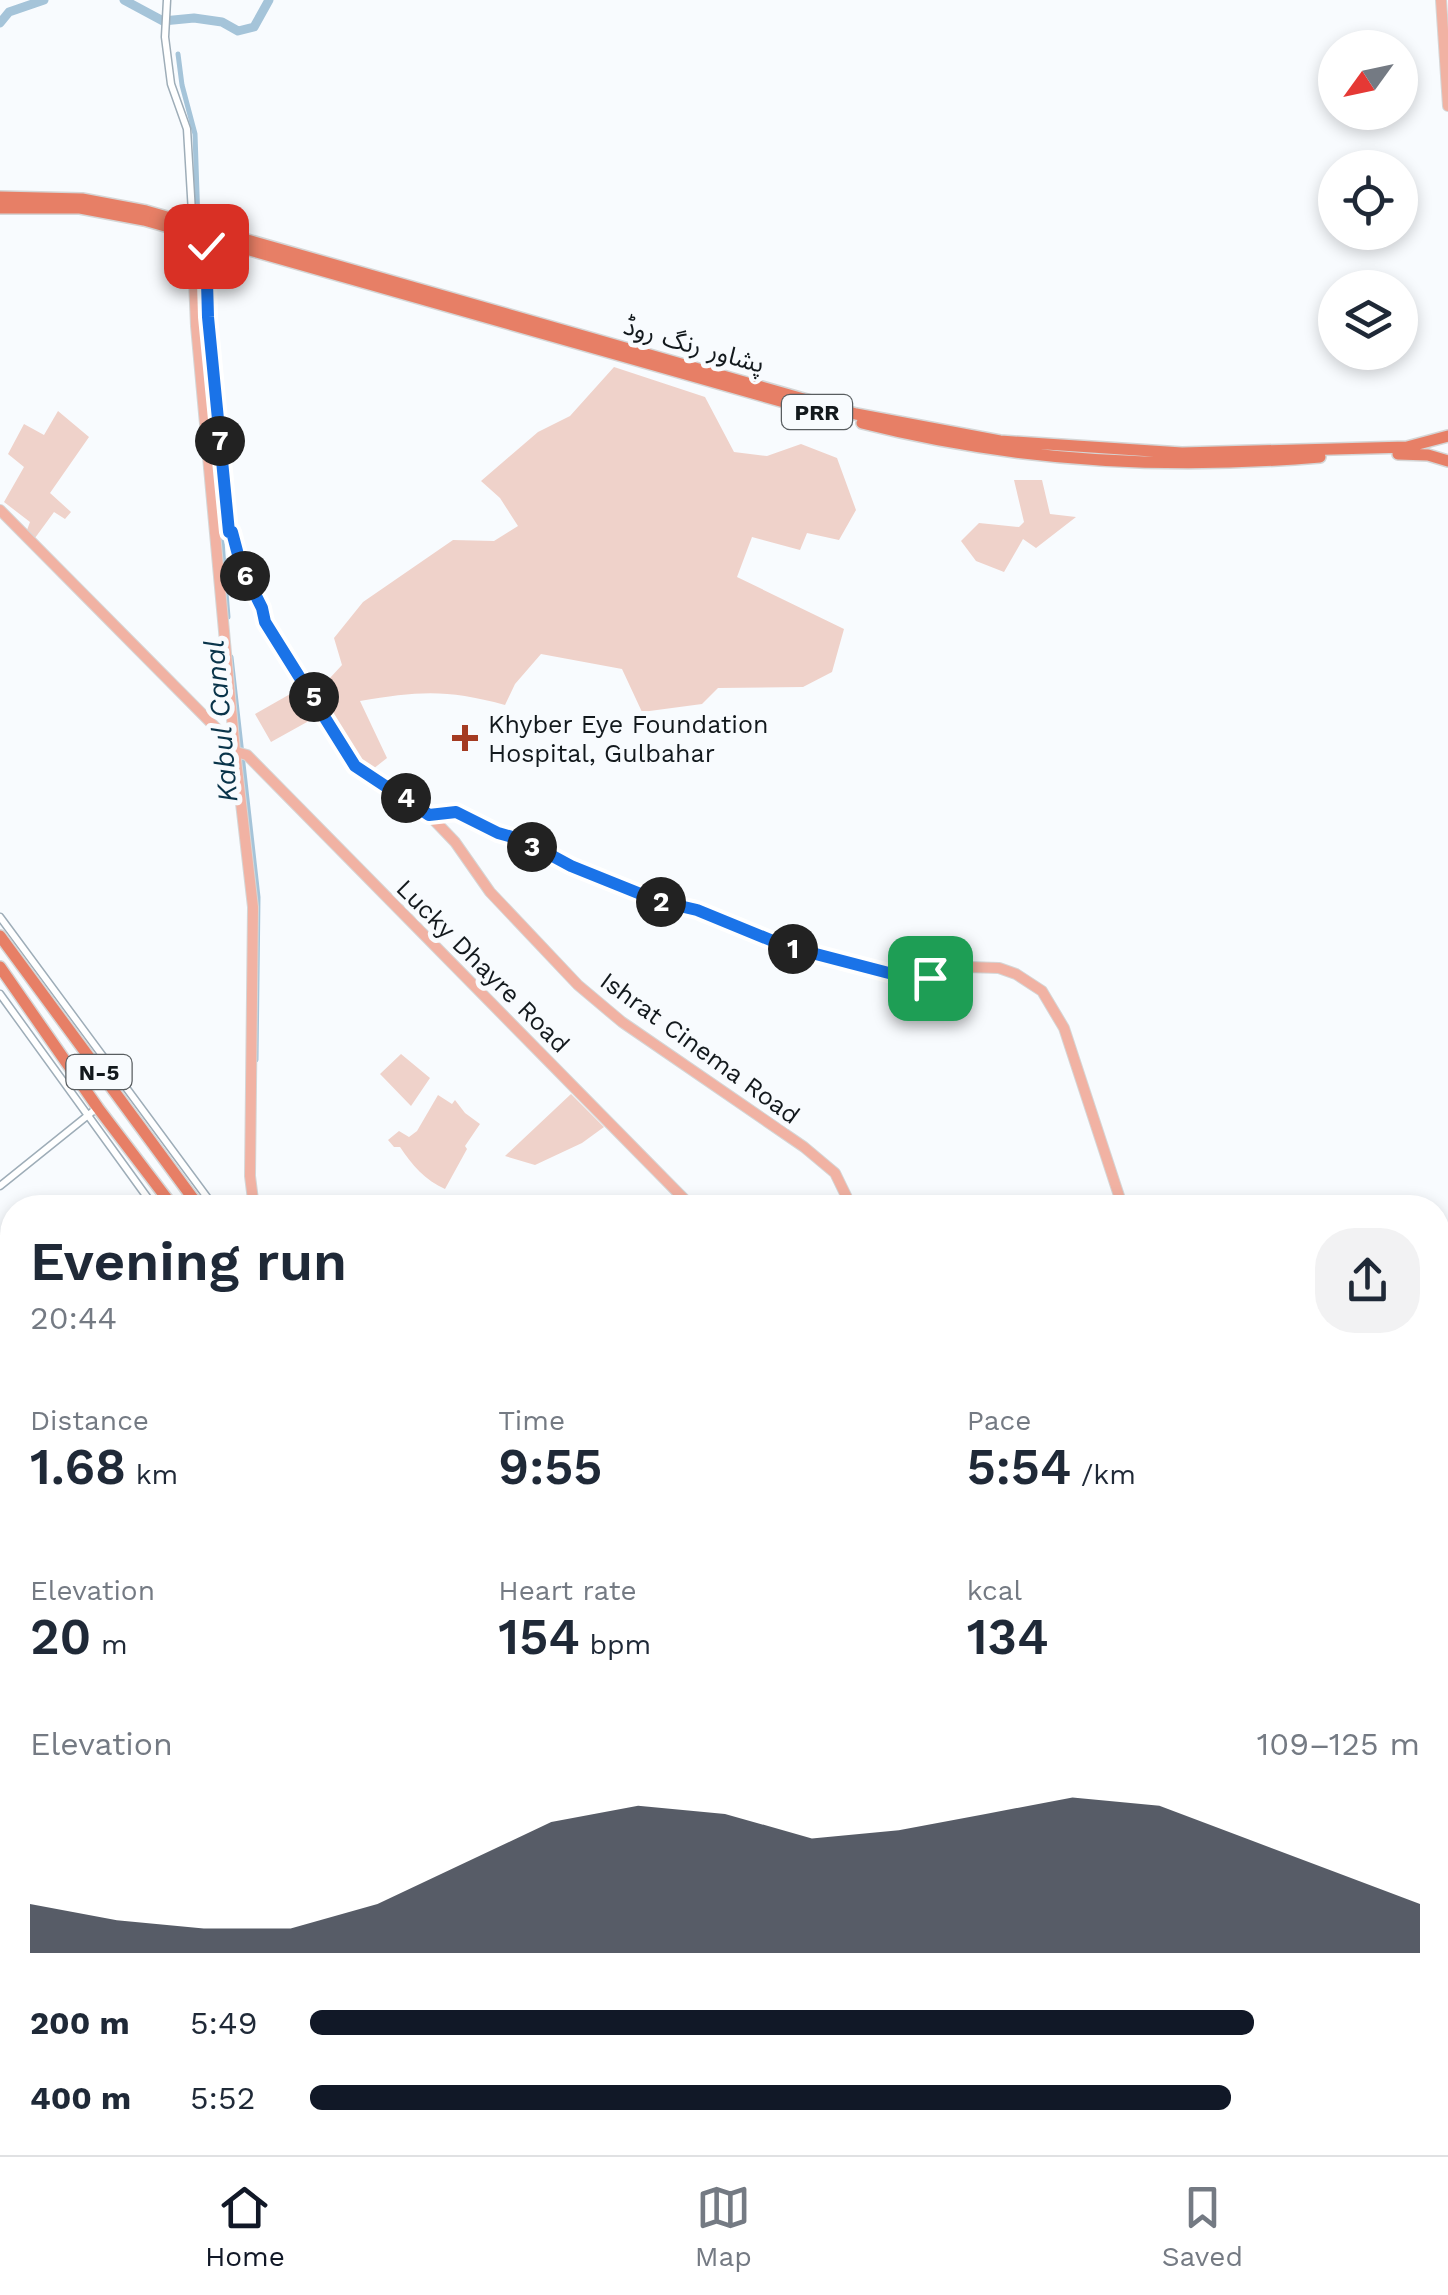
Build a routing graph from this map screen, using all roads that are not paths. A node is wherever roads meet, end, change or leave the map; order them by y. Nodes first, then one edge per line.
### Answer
1 (1443, 0) edge
2 (167, 2) edge
3 (1448, 50) edge
4 (1448, 106) edge
5 (0, 197) edge
6 (0, 208) edge
7 (197, 231) junction
8 (272, 251) junction
9 (1448, 436) edge
10 (1448, 461) edge
11 (0, 510) edge
12 (222, 531) junction
13 (239, 752) junction
14 (429, 815) junction
15 (0, 916) edge
16 (0, 936) edge
17 (0, 967) edge
18 (0, 994) edge
19 (122, 1093) junction
20 (98, 1108) junction
21 (86, 1116) junction
22 (0, 1186) edge
23 (145, 1195) edge
24 (164, 1195) edge
25 (191, 1195) edge
26 (204, 1195) edge
27 (252, 1195) edge
28 (680, 1195) edge
29 (846, 1195) edge
30 (1119, 1195) edge

1 - 3 main road
1 - 4 main road
2 - 7 street
5 - 7 highway, پشاور رنگ روڈ / PRR
6 - 7 highway, پشاور رنگ روڈ / PRR
7 - 8 highway, پشاور رنگ روڈ / PRR
7 - 12 main road
8 - 9 highway, پشاور رنگ روڈ / PRR
8 - 10 highway, پشاور رنگ روڈ / PRR
9 - 10 highway, PRR
11 - 13 main road, Lucky Dhayre Road
12 - 13 main road
12 - 14 main road
13 - 27 main road
13 - 28 main road, Lucky Dhayre Road
14 - 29 main road, Ishrat Cinema Road
14 - 30 main road
15 - 19 street
16 - 19 highway, N-5
17 - 20 highway, N-5
18 - 21 street
19 - 25 highway, N-5
19 - 26 street
20 - 21 street
20 - 24 highway, N-5
21 - 22 street
21 - 23 street

